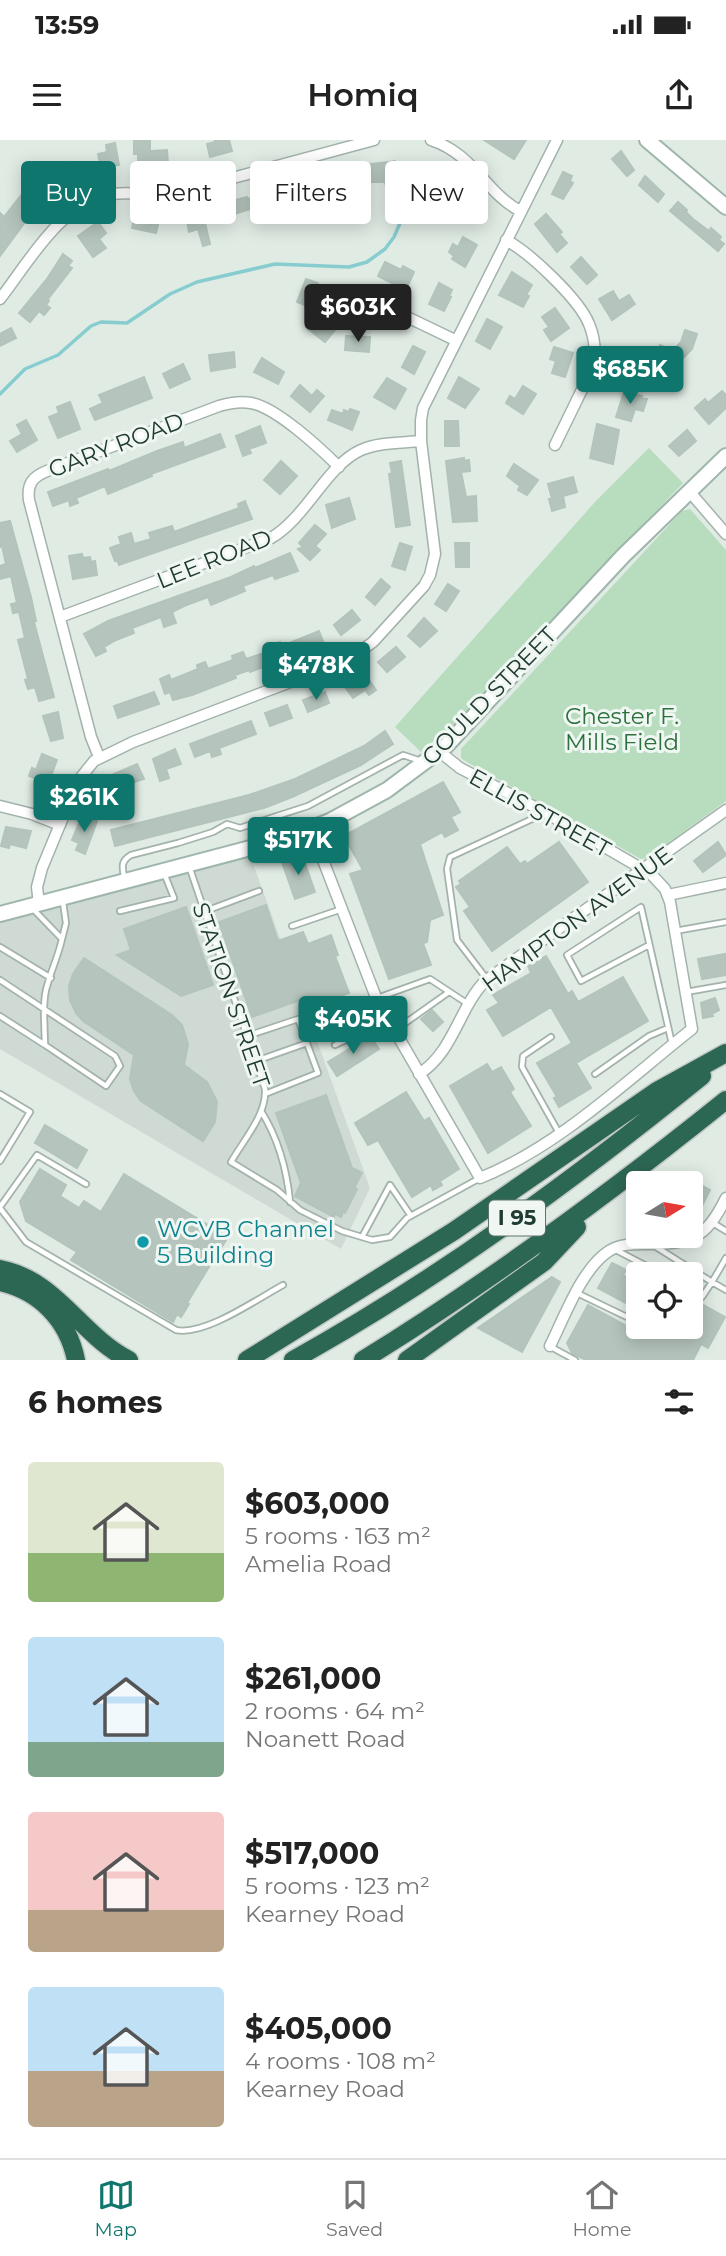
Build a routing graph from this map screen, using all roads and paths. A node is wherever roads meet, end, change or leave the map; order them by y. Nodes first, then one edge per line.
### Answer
1 (374, 140) edge
2 (431, 140) edge
3 (557, 140) edge
4 (647, 140) edge
5 (726, 207) edge
6 (520, 211) junction
7 (506, 240) junction
8 (0, 299) edge
9 (349, 302) dead end
10 (455, 340) junction
11 (421, 441) junction
12 (555, 445) dead end
13 (726, 456) edge
14 (339, 467) junction
15 (689, 491) junction
16 (726, 534) edge
17 (60, 617) junction
18 (440, 752) junction
19 (99, 757) junction
20 (426, 762) junction
21 (0, 806) edge
22 (726, 810) edge
23 (546, 813) junction
24 (60, 825) junction
25 (311, 829) junction
26 (189, 866) junction
27 (643, 870) junction
28 (164, 872) junction
29 (125, 882) junction
30 (726, 883) edge
31 (259, 891) dead end
32 (668, 895) junction
33 (62, 898) junction
34 (35, 905) junction
35 (342, 909) junction
36 (120, 911) dead end
37 (203, 912) junction
38 (0, 914) edge
39 (726, 922) edge
40 (292, 926) dead end
41 (675, 931) junction
42 (62, 939) junction
43 (649, 945) junction
44 (0, 947) edge
45 (51, 978) junction
46 (0, 980) edge
47 (487, 980) junction
48 (726, 985) edge
49 (449, 992) junction
50 (685, 992) junction
51 (376, 998) junction
52 (469, 1005) junction
53 (44, 1009) junction
54 (0, 1016) edge
55 (327, 1016) dead end
56 (388, 1021) junction
57 (668, 1028) junction
58 (394, 1031) junction
59 (247, 1036) junction
60 (551, 1037) dead end
61 (307, 1043) junction
62 (45, 1045) junction
63 (335, 1045) dead end
64 (673, 1045) junction
65 (726, 1054) edge
66 (256, 1061) junction
67 (419, 1074) junction
68 (595, 1074) dead end
69 (0, 1094) edge
70 (265, 1094) junction
71 (726, 1100) edge
72 (261, 1111) junction
73 (559, 1134) junction
74 (0, 1161) edge
75 (480, 1178) junction
76 (86, 1184) dead end
77 (611, 1191) junction
78 (726, 1198) edge
79 (290, 1203) junction
80 (0, 1208) edge
81 (411, 1216) junction
82 (713, 1222) junction
83 (726, 1231) edge
84 (704, 1232) edge
85 (362, 1237) junction
86 (626, 1245) edge
87 (613, 1248) junction
88 (657, 1248) edge
89 (726, 1258) edge
90 (639, 1262) edge
91 (0, 1269) edge
92 (0, 1282) edge
93 (712, 1282) junction
94 (283, 1285) dead end
95 (726, 1290) edge
96 (577, 1293) junction
97 (703, 1296) edge
98 (626, 1317) edge
99 (306, 1323) junction
100 (550, 1346) joint
101 (76, 1360) edge
102 (129, 1360) edge
103 (231, 1360) edge
104 (247, 1360) edge
105 (293, 1360) edge
106 (363, 1360) edge
107 (407, 1360) edge
108 (575, 1360) edge

1 - 8 street
2 - 6 street
3 - 6 street
4 - 5 main road
6 - 7 street
7 - 10 street
7 - 12 street
9 - 10 street
10 - 11 street
11 - 14 street, LEE ROAD
11 - 19 street
13 - 15 main road, GOULD STREET
14 - 17 street, LEE ROAD
14 - 17 street, GARY ROAD
15 - 16 street
15 - 18 main road, GOULD STREET
17 - 19 street, GARY ROAD
18 - 20 main road, GOULD STREET
18 - 23 street, ELLIS STREET
19 - 24 street
20 - 25 main road, GOULD STREET
20 - 29 lane
21 - 24 street
22 - 27 street, HAMPTON AVENUE
23 - 27 street, ELLIS STREET
23 - 47 lane
24 - 34 street
25 - 26 main road, GOULD STREET
25 - 35 street
26 - 28 main road, GOULD STREET
26 - 37 lane, STATION STREET
27 - 32 street, ELLIS STREET
27 - 47 street, HAMPTON AVENUE
28 - 29 main road, GOULD STREET
28 - 36 lane
29 - 33 main road, GOULD STREET
30 - 32 street
31 - 37 lane
32 - 41 street
33 - 34 main road, GOULD STREET
33 - 42 lane
34 - 38 main road, GOULD STREET
34 - 42 lane
35 - 40 lane
35 - 51 street
37 - 59 lane, STATION STREET
39 - 41 lane
41 - 50 street
42 - 45 lane
43 - 43 lane
43 - 57 lane
44 - 45 lane
45 - 53 lane
46 - 53 lane
47 - 52 street, HAMPTON AVENUE
48 - 50 lane
49 - 51 lane
49 - 52 lane
49 - 58 lane
50 - 64 street
51 - 55 lane
51 - 56 street
52 - 67 street, HAMPTON AVENUE
53 - 62 lane
53 - 62 lane
54 - 62 lane
56 - 58 street
56 - 63 lane
57 - 64 lane
57 - 68 lane
58 - 67 street
59 - 61 lane
59 - 66 lane, STATION STREET
60 - 73 lane
61 - 66 lane
61 - 70 lane
64 - 73 street
65 - 99 highway
65 - 105 highway, I 95
66 - 70 lane, STATION STREET
67 - 75 street
69 - 74 lane
70 - 72 lane, STATION STREET
71 - 77 highway, I 95
72 - 79 lane
72 - 79 lane, STATION STREET
73 - 75 street
75 - 81 lane
76 - 80 lane
77 - 106 highway, I 95
77 - 107 highway
78 - 82 street
79 - 85 lane, STATION STREET
80 - 94 lane
81 - 85 lane
81 - 85 lane
82 - 83 lane
82 - 84 street
86 - 87 street
87 - 90 lane
87 - 96 street
88 - 93 lane
89 - 93 lane
91 - 102 highway
92 - 101 highway
93 - 95 lane
93 - 97 lane
96 - 98 lane
96 - 100 street
99 - 103 highway
99 - 104 highway
100 - 108 lane

